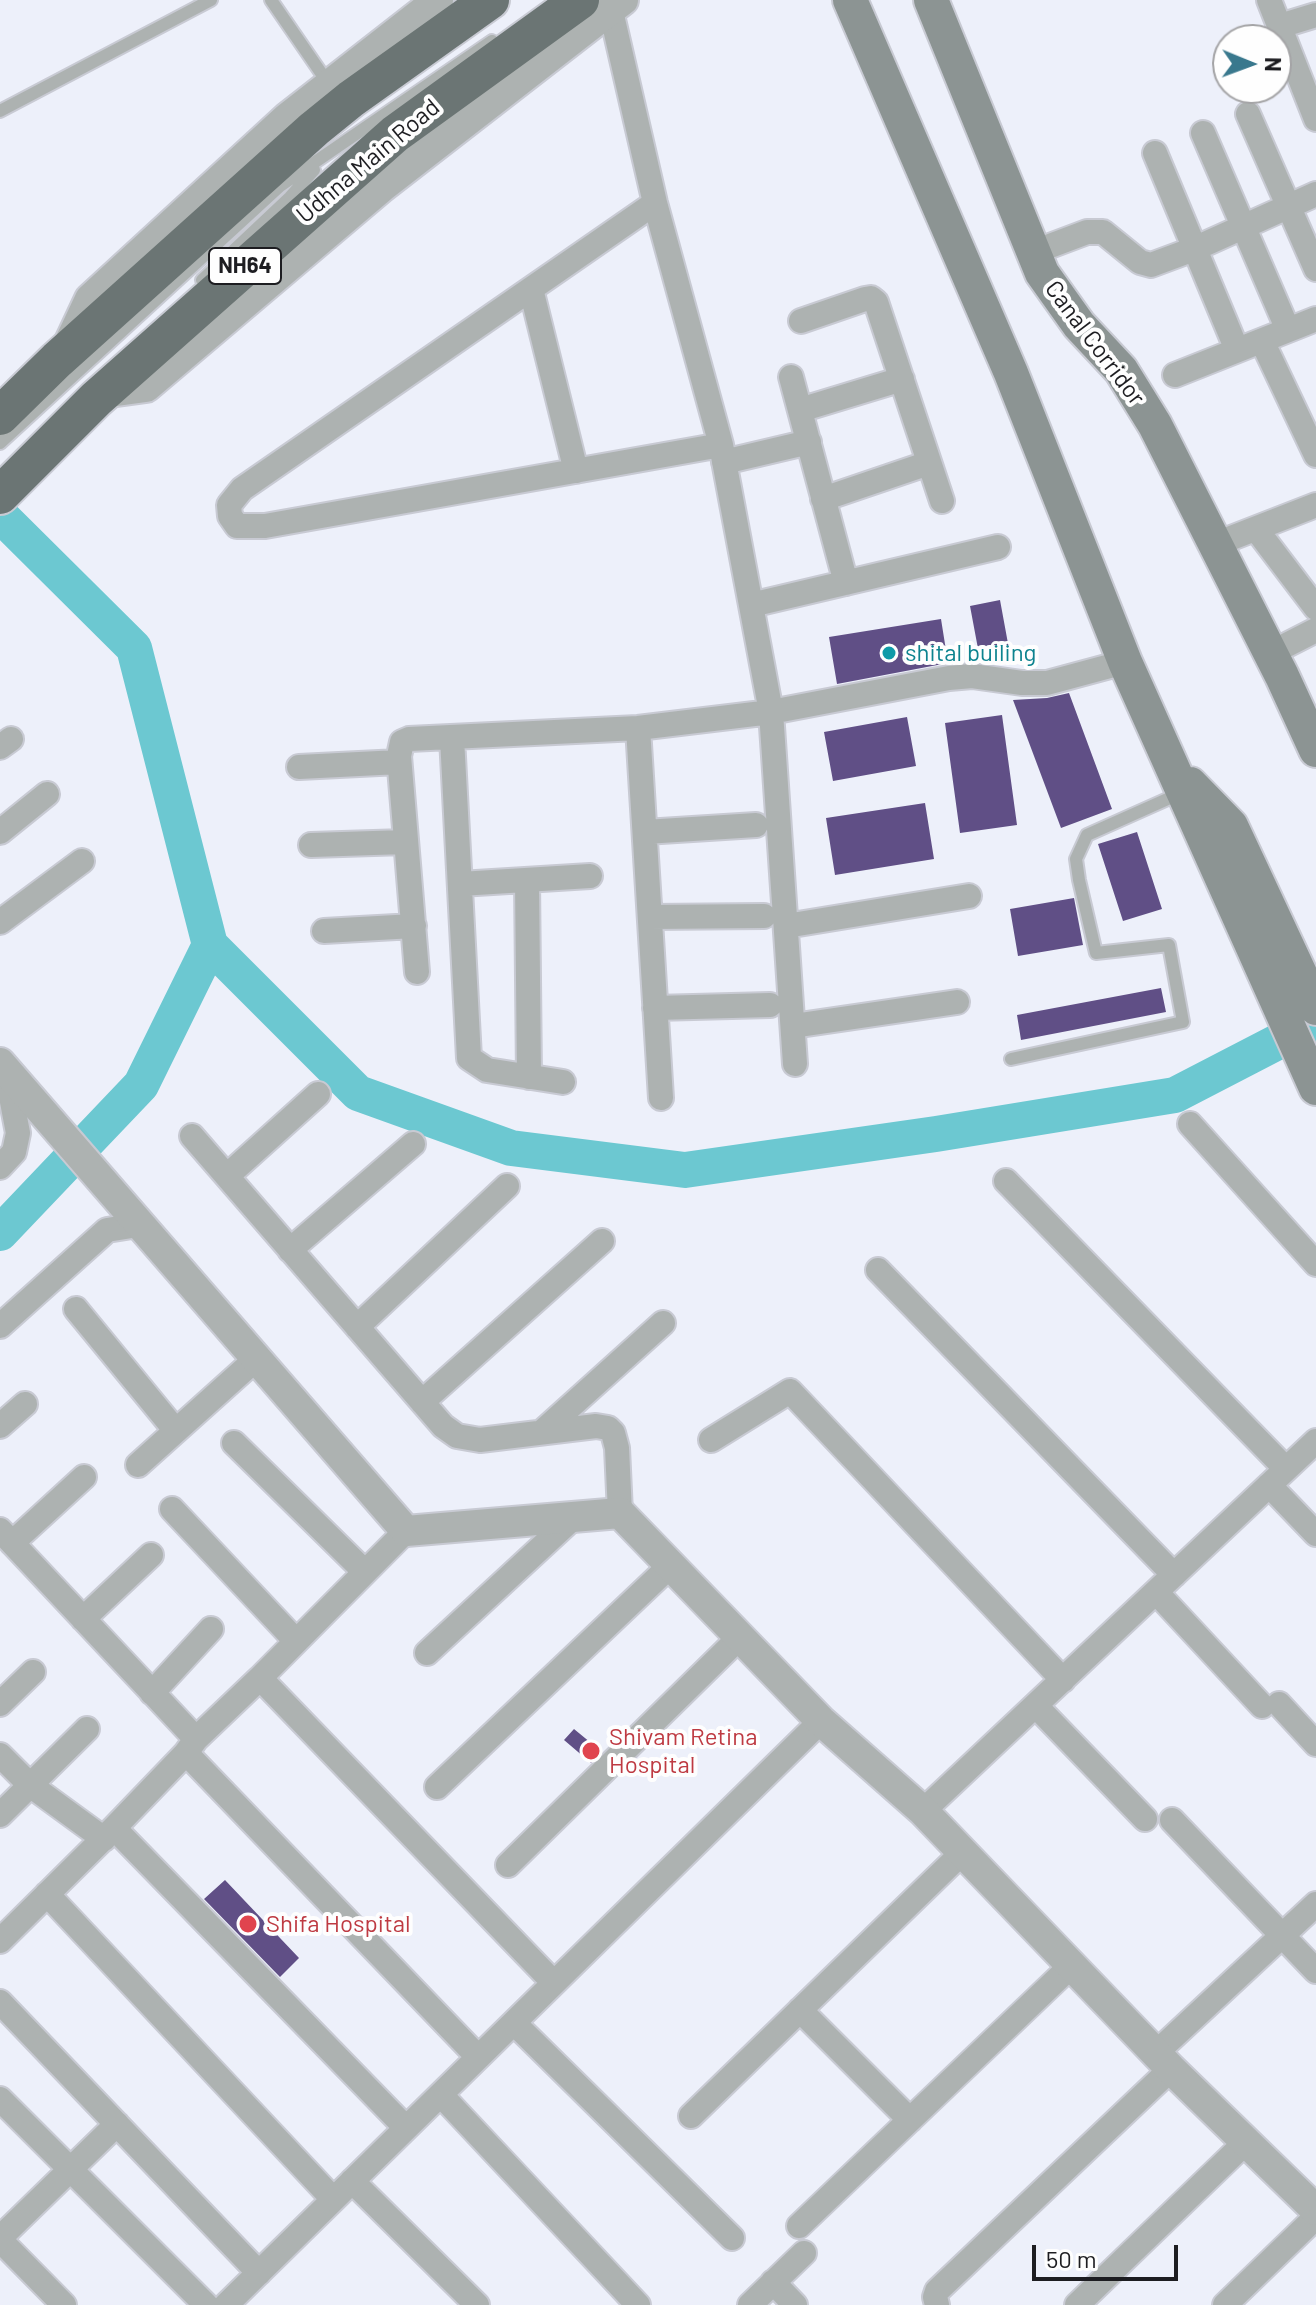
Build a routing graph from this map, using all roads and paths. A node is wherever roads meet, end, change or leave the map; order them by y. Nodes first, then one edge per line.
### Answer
1 (211, 0) edge
2 (271, 0) edge
3 (438, 0) edge
4 (490, 0) edge
5 (850, 0) edge
6 (931, 0) edge
7 (1269, 0) edge
8 (605, 4) edge
9 (1316, 15) edge
10 (1279, 24) edge
11 (1287, 24) edge
12 (498, 37) dead end
13 (1292, 57) edge
14 (340, 92) junction
15 (0, 111) edge
16 (1248, 114) dead end
17 (1316, 119) edge
18 (1203, 133) dead end
19 (1155, 153) dead end
20 (327, 156) junction
21 (1316, 194) edge
22 (655, 203) junction
23 (1289, 206) junction
24 (1243, 227) junction
25 (1194, 249) junction
26 (1034, 252) junction
27 (1316, 269) edge
28 (531, 289) junction
29 (189, 293) dead end
30 (1316, 319) edge
31 (801, 321) dead end
32 (1288, 330) junction
33 (1262, 341) junction
34 (1237, 350) junction
35 (1175, 375) dead end
36 (791, 377) dead end
37 (83, 378) junction
38 (902, 379) junction
39 (800, 410) junction
40 (0, 416) edge
41 (809, 442) junction
42 (0, 443) edge
43 (722, 454) junction
44 (1316, 455) edge
45 (929, 463) junction
46 (576, 471) junction
47 (0, 495) edge
48 (823, 499) junction
49 (942, 501) dead end
50 (1316, 505) edge
51 (1256, 529) junction
52 (1216, 544) junction
53 (998, 547) dead end
54 (846, 583) junction
55 (751, 605) junction
56 (1316, 608) edge
57 (1316, 630) edge
58 (1125, 662) junction
59 (1277, 665) junction
60 (771, 712) junction
61 (638, 728) junction
62 (452, 738) junction
63 (1316, 750) edge
64 (399, 762) junction
65 (299, 767) dead end
66 (1178, 779) junction
67 (47, 794) dead end
68 (756, 825) dead end
69 (0, 832) edge
70 (645, 832) junction
71 (405, 842) junction
72 (311, 845) dead end
73 (82, 861) dead end
74 (590, 876) dead end
75 (527, 880) junction
76 (460, 884) junction
77 (969, 896) dead end
78 (1251, 904) junction
79 (650, 917) junction
80 (775, 921) junction
81 (0, 922) edge
82 (414, 926) junction
83 (324, 931) dead end
84 (417, 972) dead end
85 (957, 1002) dead end
86 (770, 1005) dead end
87 (655, 1008) junction
88 (1316, 1008) edge
89 (793, 1026) junction
90 (1011, 1059) dead end
91 (795, 1064) dead end
92 (3, 1067) edge
93 (529, 1077) junction
94 (563, 1082) dead end
95 (1316, 1088) edge
96 (318, 1094) dead end
97 (661, 1098) dead end
98 (1190, 1124) dead end
99 (192, 1136) dead end
100 (413, 1144) dead end
101 (0, 1167) edge
102 (227, 1176) junction
103 (1006, 1181) dead end
104 (507, 1186) dead end
105 (132, 1218) junction
106 (602, 1241) dead end
107 (290, 1250) junction
108 (1316, 1264) edge
109 (878, 1270) dead end
110 (76, 1309) dead end
111 (663, 1323) dead end
112 (0, 1326) edge
113 (357, 1327) junction
114 (256, 1359) junction
115 (422, 1402) junction
116 (25, 1404) dead end
117 (0, 1426) edge
118 (176, 1431) junction
119 (542, 1432) junction
120 (711, 1440) dead end
121 (1316, 1441) edge
122 (234, 1443) dead end
123 (138, 1465) dead end
124 (84, 1477) dead end
125 (1278, 1477) junction
126 (172, 1509) dead end
127 (620, 1513) junction
128 (574, 1517) junction
129 (406, 1531) junction
130 (1316, 1534) edge
131 (6, 1537) edge
132 (151, 1555) dead end
133 (671, 1565) junction
134 (365, 1572) junction
135 (1174, 1575) junction
136 (1156, 1592) junction
137 (83, 1619) junction
138 (211, 1629) dead end
139 (740, 1637) junction
140 (296, 1641) junction
141 (427, 1653) dead end
142 (33, 1672) dead end
143 (260, 1678) junction
144 (1063, 1680) junction
145 (152, 1693) junction
146 (0, 1704) edge
147 (1036, 1706) junction
148 (821, 1721) junction
149 (87, 1729) dead end
150 (1316, 1744) edge
151 (191, 1746) junction
152 (0, 1755) edge
153 (30, 1785) junction
154 (437, 1787) dead end
155 (923, 1811) junction
156 (0, 1815) edge
157 (1145, 1819) dead end
158 (1172, 1820) dead end
159 (109, 1834) junction
160 (963, 1852) junction
161 (508, 1865) dead end
162 (47, 1894) junction
163 (1316, 1904) edge
164 (1283, 1935) junction
165 (0, 1941) edge
166 (1072, 1965) junction
167 (1316, 1971) edge
168 (554, 1983) junction
169 (0, 2002) edge
170 (800, 2010) junction
171 (515, 2024) junction
172 (478, 2057) junction
173 (1164, 2061) junction
174 (442, 2096) junction
175 (0, 2099) edge
176 (691, 2116) dead end
177 (910, 2120) junction
178 (117, 2124) junction
179 (406, 2128) junction
180 (1247, 2141) junction
181 (70, 2170) junction
182 (352, 2181) junction
183 (333, 2199) junction
184 (1316, 2210) edge
185 (1316, 2217) edge
186 (799, 2226) dead end
187 (732, 2238) dead end
188 (0, 2239) edge
189 (804, 2253) dead end
190 (259, 2273) junction
191 (773, 2282) junction
192 (64, 2305) edge
193 (206, 2305) edge
194 (226, 2305) edge
195 (477, 2305) edge
196 (638, 2305) edge
197 (750, 2305) edge
198 (795, 2305) edge
199 (937, 2305) edge
200 (1077, 2305) edge
201 (1225, 2305) edge

1 - 15 lane
2 - 14 lane
3 - 14 street
4 - 14 highway, NH64
5 - 58 main road
6 - 26 main road, Canal Corridor
7 - 10 street
8 - 22 street
8 - 37 highway, Udhna Main Road / NH64
8 - 37 street
9 - 11 street
12 - 20 lane
13 - 17 street
14 - 37 highway, NH64
16 - 23 street
18 - 24 street
19 - 25 street
20 - 29 lane
20 - 37 lane
21 - 23 street
22 - 28 street
22 - 43 street
23 - 24 street
23 - 27 street
24 - 25 street
24 - 32 street
25 - 26 street
25 - 34 street
26 - 52 main road, Canal Corridor
28 - 46 street
28 - 46 street
30 - 32 street
31 - 38 street
32 - 33 street
33 - 34 street
33 - 44 street
34 - 35 street
36 - 39 street
37 - 40 highway, NH64
37 - 42 lane
37 - 47 highway, NH64
38 - 39 street
38 - 45 street
39 - 41 street
41 - 43 street
41 - 48 street
43 - 46 street
43 - 55 street
45 - 48 street
45 - 49 street
48 - 54 street
50 - 51 street
51 - 52 street
51 - 56 street
52 - 59 main road, Canal Corridor
53 - 54 street
54 - 55 street
55 - 60 street
57 - 59 street
58 - 60 street
58 - 66 main road
59 - 63 main road, Canal Corridor
60 - 61 street
60 - 80 street
61 - 62 street
61 - 70 street
62 - 64 street
62 - 76 street
64 - 65 street
64 - 71 street
66 - 78 main road
66 - 90 lane
67 - 69 street
68 - 70 street
70 - 79 street
71 - 72 street
71 - 82 street
73 - 81 street
74 - 75 street
75 - 76 street
75 - 93 street
76 - 93 street
77 - 80 street
78 - 88 main road
78 - 95 main road
79 - 80 street
79 - 87 street
80 - 89 street
82 - 83 street
82 - 84 street
85 - 89 street
86 - 87 street
87 - 97 street
89 - 91 street
92 - 101 street
92 - 105 street
93 - 94 street
96 - 102 street
98 - 108 street
99 - 102 street
100 - 107 street
102 - 107 street
103 - 125 street
104 - 113 street
105 - 112 street
105 - 114 street
106 - 115 street
107 - 113 street
109 - 135 street
110 - 118 street
111 - 119 street
113 - 115 street
114 - 118 street
114 - 129 street
115 - 119 street
116 - 117 street
118 - 123 street
119 - 127 street
120 - 144 street
121 - 125 street
122 - 134 street
124 - 131 street
125 - 130 street
125 - 135 street
126 - 140 street
127 - 128 street
127 - 133 street
128 - 129 street
128 - 141 street
129 - 134 street
131 - 137 street
132 - 137 street
133 - 139 street
133 - 154 street
134 - 140 street
135 - 136 street
136 - 144 street
136 - 150 street
137 - 145 street
138 - 145 street
139 - 148 street
139 - 161 street
140 - 143 street
142 - 146 street
143 - 151 street
143 - 168 street
144 - 147 street
145 - 151 street
147 - 155 street
147 - 157 street
148 - 155 street
148 - 168 street
149 - 153 street
151 - 159 street
151 - 172 street
152 - 153 street
153 - 156 street
153 - 159 street
155 - 160 street
158 - 164 street
159 - 162 street
159 - 179 street
160 - 166 street
160 - 170 street
162 - 165 street
162 - 183 street
163 - 164 street
164 - 167 street
164 - 173 street
166 - 173 street
166 - 177 street
168 - 171 street
169 - 178 street
170 - 176 street
170 - 177 street
171 - 172 street
171 - 187 street
172 - 174 street
173 - 180 street
173 - 199 street
174 - 179 street
174 - 196 street
175 - 181 street
177 - 186 street
178 - 181 street
178 - 190 street
179 - 182 street
180 - 184 street
180 - 200 street
181 - 188 street
181 - 193 street
182 - 183 street
182 - 195 street
183 - 190 street
185 - 201 street
188 - 192 street
189 - 191 street
190 - 194 street
191 - 197 street
191 - 198 street

